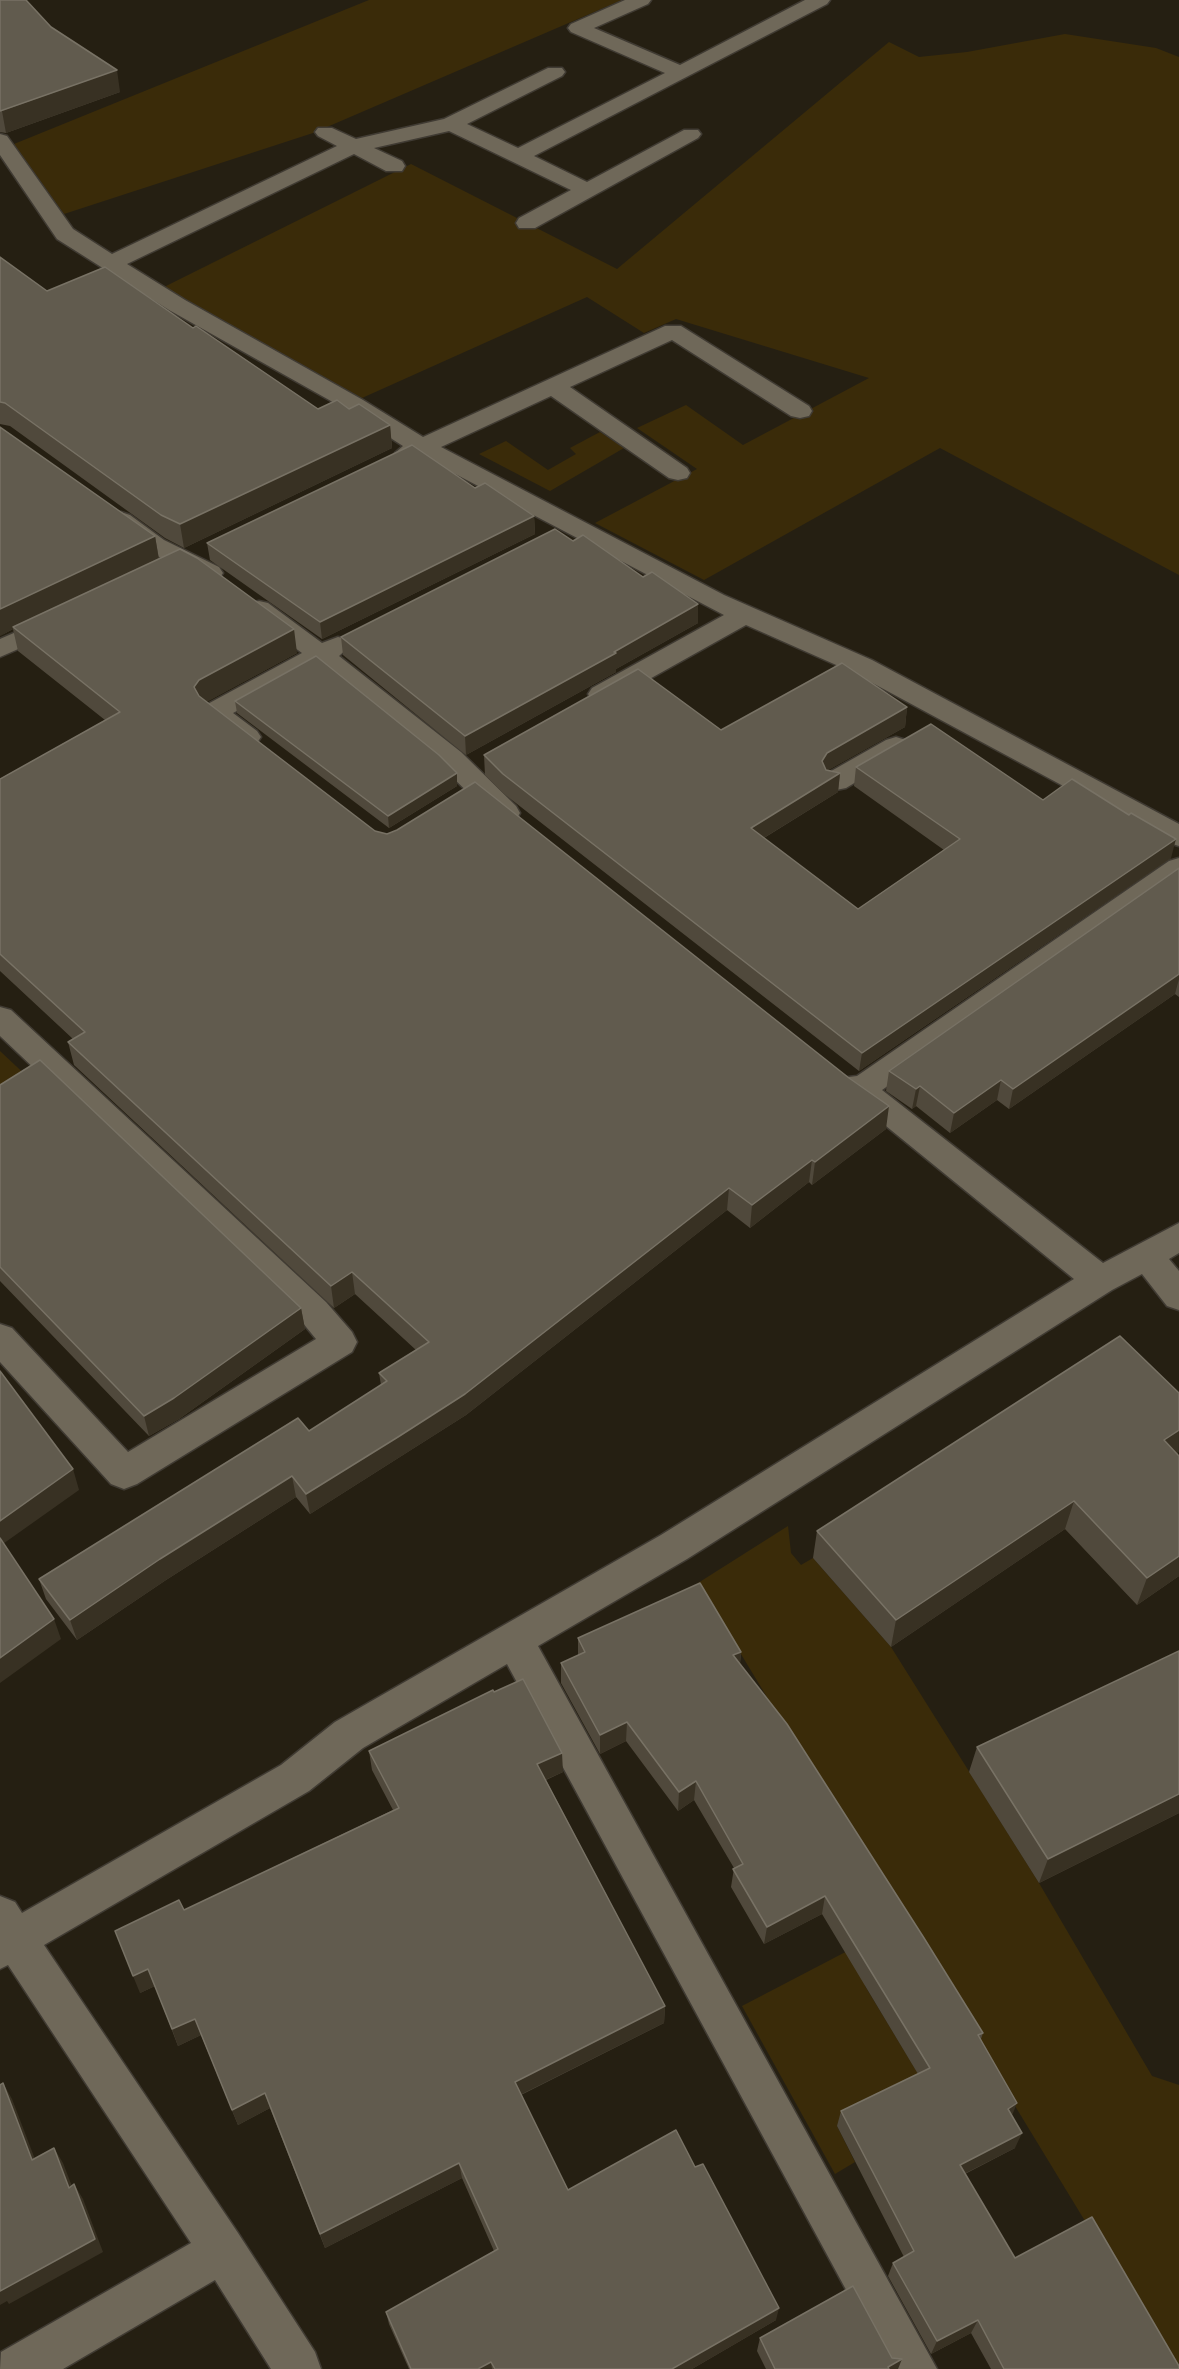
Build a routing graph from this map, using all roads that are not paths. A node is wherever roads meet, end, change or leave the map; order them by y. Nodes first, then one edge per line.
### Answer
1 (641, 0) edge
2 (820, 0) edge
3 (555, 72) dead end
4 (681, 73) junction
5 (451, 124) junction
6 (325, 132) dead end
7 (691, 134) dead end
8 (0, 140) edge
9 (354, 146) junction
10 (518, 156) junction
11 (394, 166) dead end
12 (588, 190) junction
13 (527, 223) dead end
14 (109, 264) junction
15 (552, 386) junction
16 (800, 411) dead end
17 (421, 446) junction
18 (390, 462) edge
19 (678, 474) dead end
20 (97, 503) edge
21 (572, 527) junction
22 (541, 543) edge
23 (212, 549) edge
24 (171, 567) junction
25 (75, 613) edge
26 (745, 614) junction
27 (362, 633) edge
28 (0, 650) edge
29 (320, 654) junction
30 (579, 707) edge
31 (952, 714) junction
32 (269, 754) edge
33 (836, 781) edge
34 (530, 831) edge
35 (1179, 836) edge
36 (1179, 868) edge
37 (0, 1018) edge
38 (830, 1068) edge
39 (858, 1091) junction
40 (1179, 1236) edge
41 (1147, 1256) junction
42 (1100, 1280) junction
43 (1179, 1296) edge
44 (0, 1338) edge
45 (515, 1641) junction
46 (5, 1934) edge
47 (222, 2249) junction
48 (18, 2369) edge
49 (298, 2369) edge
50 (914, 2369) edge

1 - 4 street
2 - 4 street
3 - 5 street
4 - 10 street
5 - 9 street
5 - 10 street
6 - 9 street
7 - 12 street
8 - 14 street
9 - 11 street
9 - 14 street
10 - 12 street
12 - 13 street
14 - 17 street
15 - 16 street
15 - 17 street
15 - 19 street
17 - 18 street
17 - 21 street
20 - 24 street
21 - 22 street
21 - 26 street
23 - 24 street
24 - 29 street
25 - 28 street
26 - 30 street
26 - 31 street
27 - 29 street
29 - 32 street
29 - 34 street
31 - 33 street
31 - 35 street
36 - 39 street
37 - 44 street
38 - 39 street
39 - 42 street
40 - 41 street
41 - 42 street
41 - 43 street
42 - 45 street
45 - 46 street
45 - 50 street
46 - 47 street
47 - 48 street
47 - 49 street

